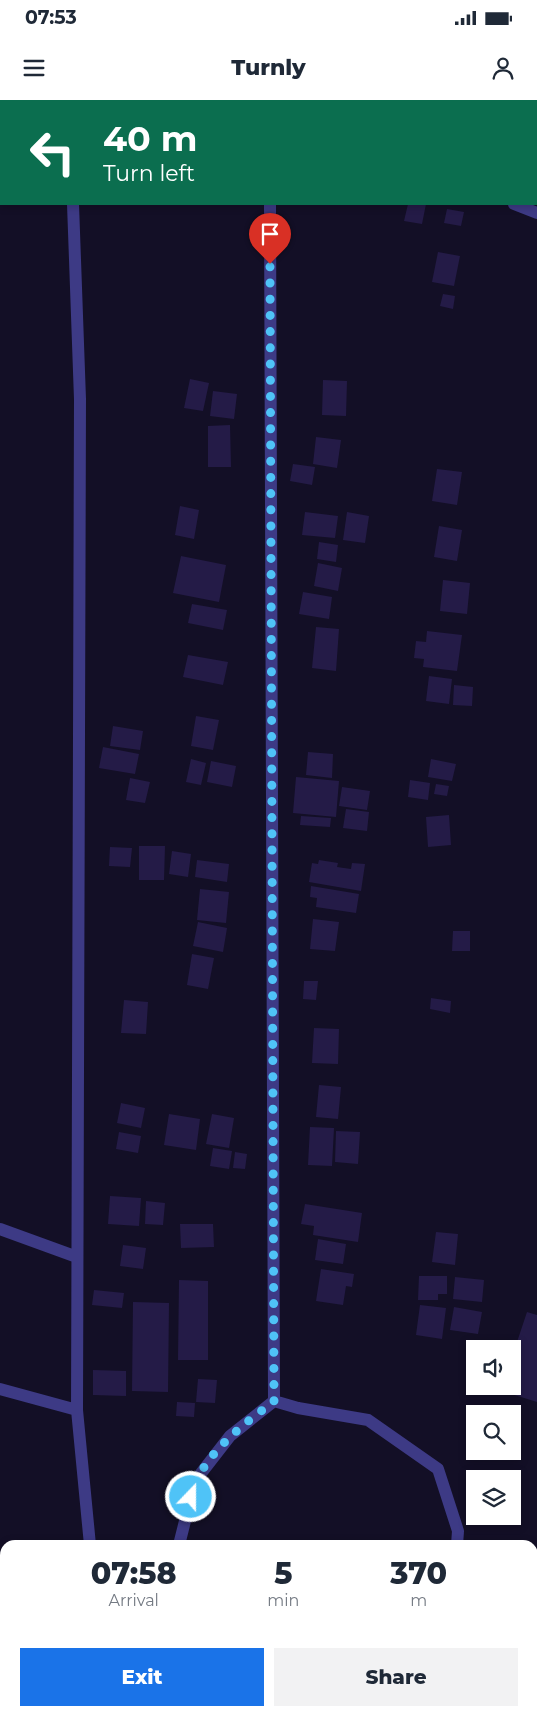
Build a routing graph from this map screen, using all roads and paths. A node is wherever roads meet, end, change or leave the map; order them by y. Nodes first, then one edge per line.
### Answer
1 (73, 205) edge
2 (270, 205) edge
3 (517, 205) edge
4 (537, 213) edge
5 (0, 1229) edge
6 (77, 1257) junction
7 (0, 1389) edge
8 (274, 1401) junction
9 (77, 1410) junction
10 (90, 1540) edge
11 (180, 1540) edge
12 (457, 1540) edge

1 - 6 street
2 - 8 street
3 - 4 street
5 - 6 street
6 - 9 street
7 - 9 street
8 - 11 street
8 - 12 street
9 - 10 street

